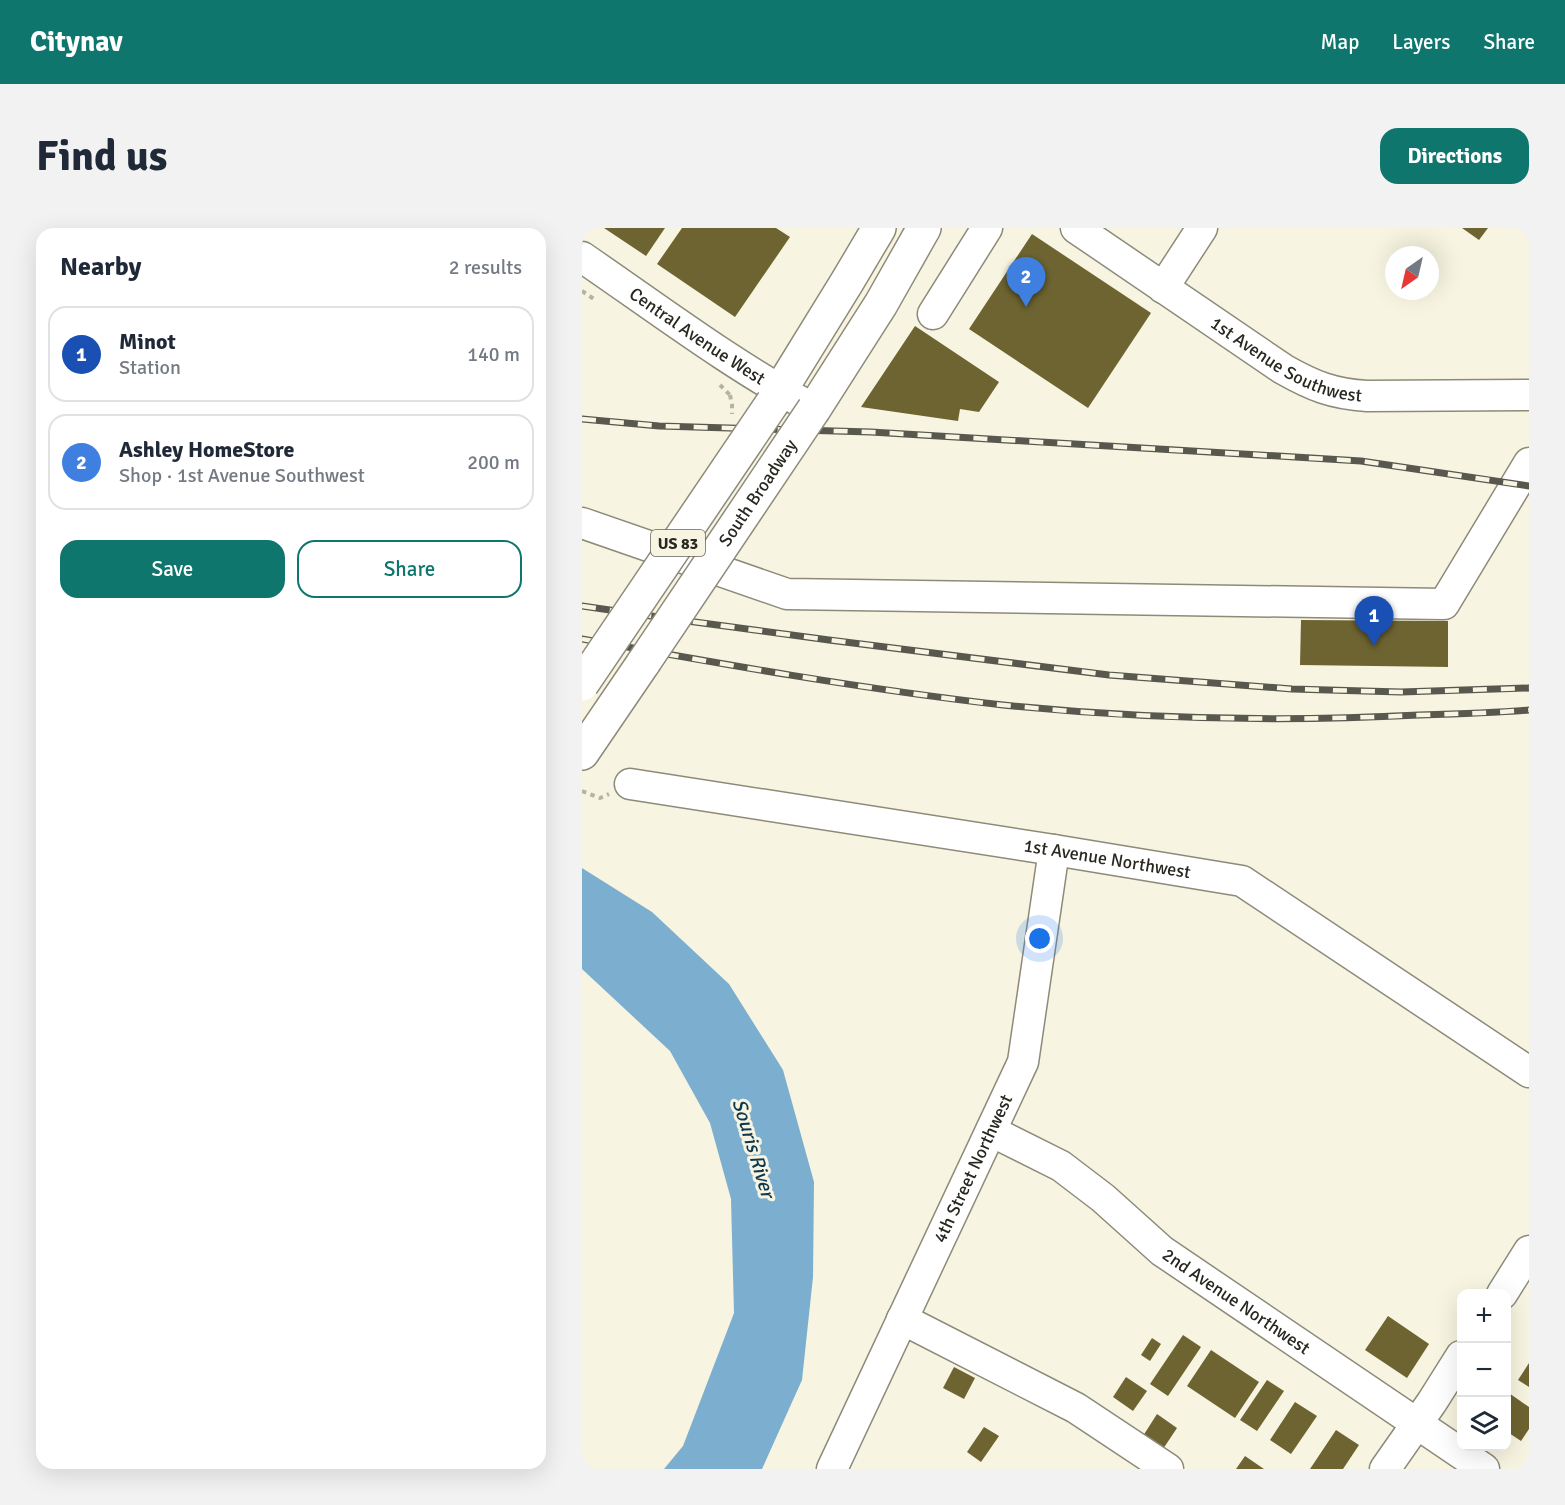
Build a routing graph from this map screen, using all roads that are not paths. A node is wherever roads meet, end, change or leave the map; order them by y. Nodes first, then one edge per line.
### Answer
1 (879, 228) edge
2 (924, 228) edge
3 (987, 228) edge
4 (1076, 228) edge
5 (1202, 228) edge
6 (582, 257) edge
7 (1163, 288) junction
8 (933, 314) dead end
9 (1529, 395) edge
10 (777, 397) junction
11 (814, 409) junction
12 (1529, 464) edge
13 (582, 523) edge
14 (582, 684) edge
15 (582, 753) edge
16 (630, 784) dead end
17 (1054, 850) junction
18 (1529, 1072) edge
19 (991, 1131) junction
20 (1529, 1251) edge
21 (1505, 1289) edge
22 (902, 1318) junction
23 (1457, 1362) edge
24 (1416, 1424) junction
25 (832, 1469) edge
26 (1168, 1469) edge
27 (1385, 1469) edge
28 (1485, 1469) edge

1 - 10 main road, South Broadway / US 83
2 - 11 main road, South Broadway / US 83
3 - 8 street
4 - 7 street, 1st Avenue Southwest
5 - 7 street
6 - 10 street, Central Avenue West
7 - 9 street, 1st Avenue Southwest
10 - 11 street, Central Avenue West
10 - 14 main road, South Broadway / US 83, bridge
11 - 15 main road, South Broadway / US 83, bridge
12 - 13 street
16 - 17 street, 1st Avenue Northwest
17 - 18 street, 1st Avenue Northwest
17 - 19 street, 4th Street Northwest
19 - 22 street, 4th Street Northwest
19 - 24 street, 2nd Avenue Northwest
20 - 21 street
22 - 25 street, 4th Street Northwest
22 - 26 street
23 - 24 street
24 - 27 street
24 - 28 street, 2nd Avenue Northwest

